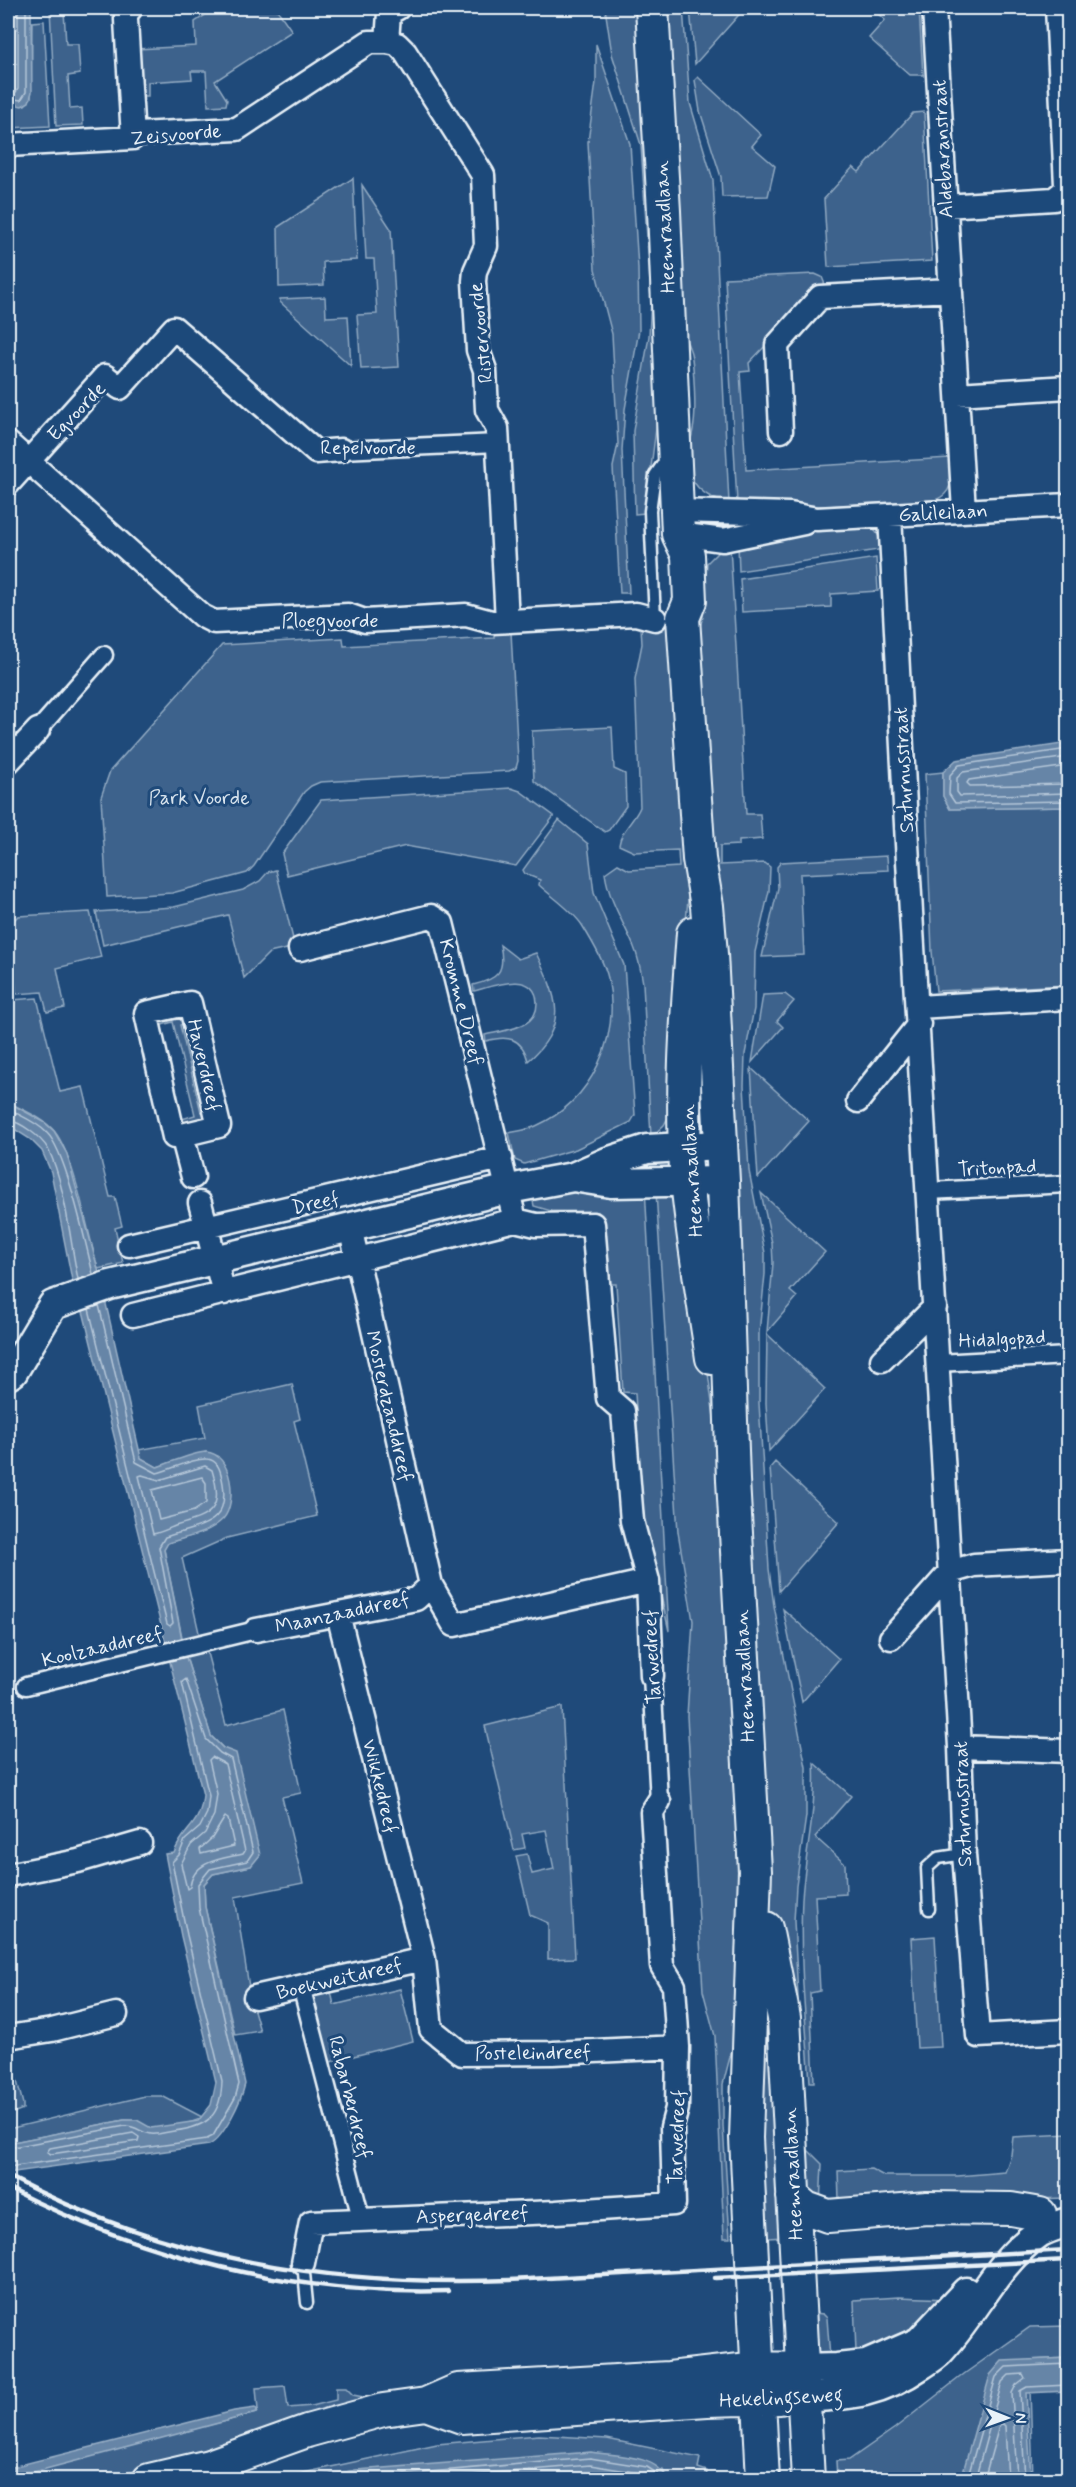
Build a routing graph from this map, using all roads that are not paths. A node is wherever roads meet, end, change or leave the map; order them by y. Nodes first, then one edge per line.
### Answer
1 (131, 8) edge
2 (652, 8) edge
3 (934, 8) edge
4 (1057, 8) edge
5 (391, 9) edge
6 (387, 42) junction
7 (133, 138) junction
8 (8, 145) edge
9 (945, 206) junction
10 (950, 290) junction
11 (174, 328) joint
12 (1068, 387) edge
13 (957, 394) junction
14 (781, 431) dead end
15 (8, 443) edge
16 (498, 443) junction
17 (675, 447) junction
18 (341, 450) joint
19 (28, 461) junction
20 (8, 484) edge
21 (1068, 505) edge
22 (964, 511) junction
23 (890, 515) junction
24 (678, 522) junction
25 (669, 619) junction
26 (507, 621) junction
27 (104, 655) dead end
28 (38, 730) joint
29 (8, 762) edge
30 (699, 859) junction
31 (300, 949) dead end
32 (1068, 998) edge
33 (919, 1016) junction
34 (858, 1101) dead end
35 (182, 1135) junction
36 (721, 1145) junction
37 (685, 1147) junction
38 (501, 1158) junction
39 (193, 1178) dead end
40 (573, 1178) junction
41 (687, 1181) junction
42 (723, 1181) junction
43 (1068, 1184) edge
44 (509, 1189) junction
45 (928, 1191) junction
46 (200, 1203) dead end
47 (515, 1220) junction
48 (350, 1227) junction
49 (206, 1228) junction
50 (129, 1245) dead end
51 (214, 1260) junction
52 (357, 1260) junction
53 (224, 1293) junction
54 (935, 1307) junction
55 (133, 1316) dead end
56 (1068, 1356) edge
57 (882, 1360) dead end
58 (938, 1363) junction
59 (8, 1376) edge
60 (733, 1480) junction
61 (1068, 1560) edge
62 (950, 1572) junction
63 (648, 1581) junction
64 (430, 1585) junction
65 (338, 1614) junction
66 (256, 1630) joint
67 (891, 1638) dead end
68 (187, 1648) joint
69 (652, 1676) joint
70 (26, 1686) dead end
71 (960, 1748) junction
72 (1068, 1751) edge
73 (658, 1801) joint
74 (140, 1843) dead end
75 (964, 1854) junction
76 (754, 1871) junction
77 (8, 1875) edge
78 (929, 1909) dead end
79 (424, 1959) junction
80 (301, 1986) junction
81 (255, 1996) dead end
82 (116, 2014) dead end
83 (1068, 2031) edge
84 (8, 2037) edge
85 (678, 2046) junction
86 (793, 2197) junction
87 (674, 2204) joint
88 (1059, 2215) edge
89 (361, 2218) junction
90 (303, 2263) joint
91 (308, 2303) dead end
92 (758, 2368) junction
93 (804, 2384) junction
94 (760, 2398) junction
95 (426, 2404) junction
96 (149, 2480) edge
97 (763, 2480) edge
98 (808, 2480) edge

1 - 7 street
2 - 17 main road, Heemraadlaan
3 - 9 street, Aldebaranstraat
4 - 9 street
5 - 6 street
6 - 7 street, Zeisvoorde
6 - 16 street, Ristervoorde
7 - 8 street, Zeisvoorde
9 - 10 street, Aldebaranstraat
10 - 13 street, Aldebaranstraat
10 - 14 street
11 - 18 street, Repelvoorde
11 - 19 street, Egvoorde
12 - 13 street
13 - 22 street, Aldebaranstraat
15 - 19 street, Ploegvoorde
16 - 18 street, Repelvoorde
16 - 26 street, Ristervoorde
17 - 24 main road, Heemraadlaan
17 - 25 lane, Heemraadlaan
19 - 20 street
19 - 26 street, Ploegvoorde
21 - 22 street, Galileilaan
22 - 23 street, Galileilaan
23 - 24 street, Galileilaan
23 - 33 street, Saturnusstraat
24 - 25 main road, Heemraadlaan
25 - 26 street, Ploegvoorde
25 - 30 main road, Heemraadlaan
27 - 28 street
28 - 29 street
30 - 36 main road, Heemraadlaan
30 - 37 main road, Heemraadlaan
31 - 38 street, Kromme Dreef
32 - 33 street
33 - 34 street
33 - 45 street, Saturnusstraat
35 - 35 street, Haverdreef
35 - 39 street, Haverdreef
36 - 37 street, Dreef
36 - 42 main road, Heemraadlaan
37 - 40 street, Dreef
37 - 41 main road, Heemraadlaan
38 - 44 street, Kromme Dreef
38 - 49 street, Dreef
40 - 41 street, Dreef
40 - 44 street, Dreef
41 - 42 street, Dreef
41 - 60 main road, Heemraadlaan
42 - 60 main road, Heemraadlaan
43 - 45 street, Tritonpad
44 - 47 street
44 - 48 street, Dreef
45 - 54 street, Saturnusstraat
46 - 49 street
47 - 52 street
47 - 63 street, Tarwedreef
48 - 51 street, Dreef
48 - 52 street, Mosterdzaaddreef
49 - 50 street, Dreef
49 - 51 street
51 - 53 street
51 - 59 street, Dreef
52 - 53 street
52 - 64 street, Mosterdzaaddreef
53 - 55 street
54 - 57 street
54 - 58 street, Saturnusstraat
56 - 58 street, Hidalgopad
58 - 62 street, Saturnusstraat
60 - 76 main road, Heemraadlaan
61 - 62 street
62 - 67 street
62 - 71 street, Saturnusstraat
63 - 64 street, Maanzaaddreef
63 - 69 street, Tarwedreef
64 - 65 street, Maanzaaddreef
65 - 66 street, Maanzaaddreef
65 - 79 street, Wikkedreef
66 - 68 street, Maanzaaddreef
68 - 70 street, Koolzaaddreef
69 - 73 street, Tarwedreef
71 - 72 street
71 - 75 street, Saturnusstraat
73 - 85 street, Tarwedreef
74 - 77 street
75 - 78 lane
75 - 83 street, Saturnusstraat
76 - 86 main road, Heemraadlaan
76 - 92 main road, Heemraadlaan
79 - 80 street, Boekweitdreef
79 - 85 street, Posteleindreef
80 - 81 street, Boekweitdreef
80 - 89 street, Rabarberdreef
82 - 84 street
85 - 87 street, Tarwedreef
86 - 88 main road
86 - 93 main road, Heemraadlaan
87 - 89 street, Aspergedreef
88 - 93 street, Hekelingseweg
89 - 90 street, Aspergedreef
90 - 91 lane
92 - 93 main road, Hekelingseweg
92 - 94 main road, Heemraadlaan
92 - 95 main road, Hekelingseweg
93 - 94 main road, Hekelingseweg
93 - 98 main road, Heemraadlaan
94 - 95 main road, Hekelingseweg
94 - 97 main road, Heemraadlaan
95 - 96 main road, Hekelingseweg

